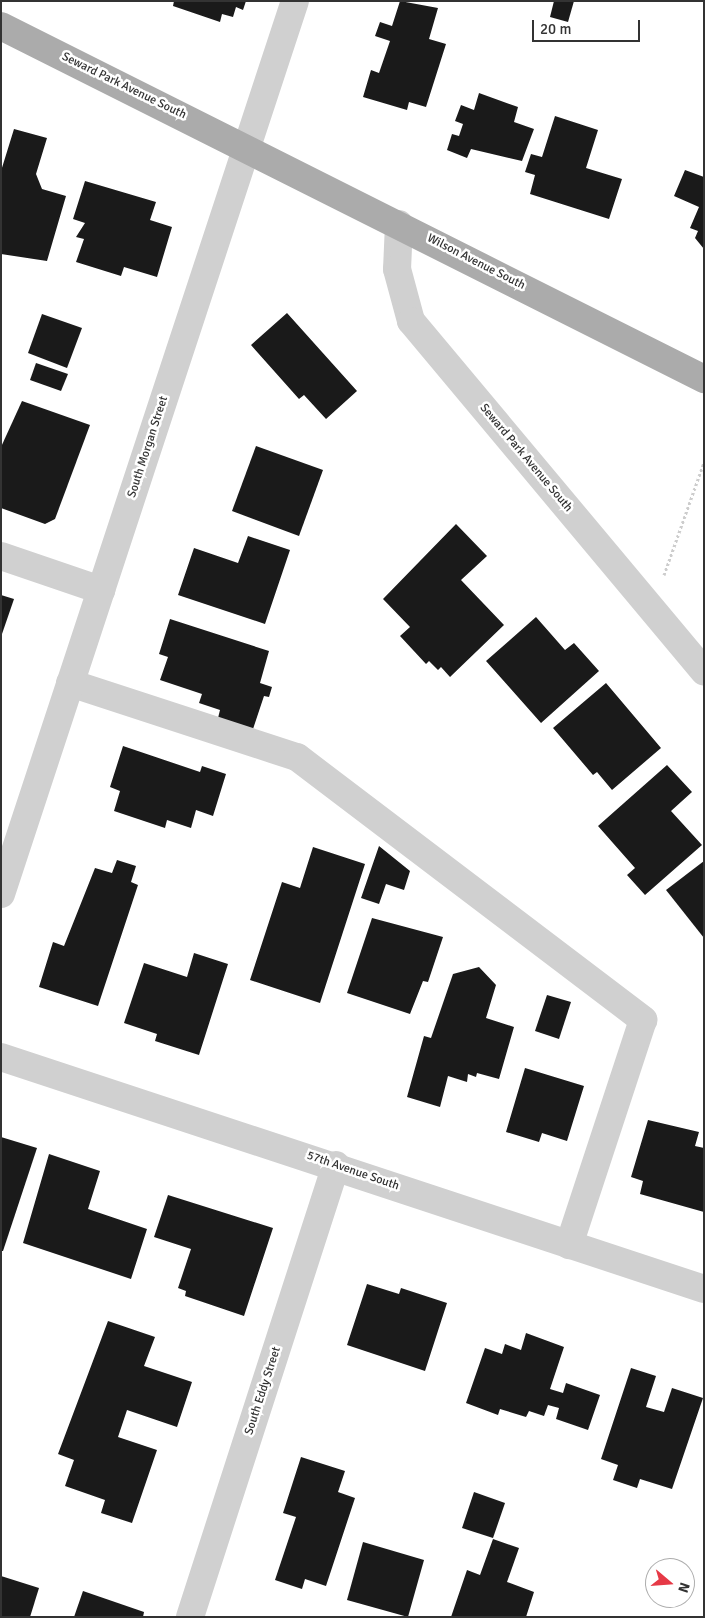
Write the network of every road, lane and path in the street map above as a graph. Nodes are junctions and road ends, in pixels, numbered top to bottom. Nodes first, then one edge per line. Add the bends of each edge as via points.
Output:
1 (294, 1) edge
2 (1, 26) edge
3 (248, 147) junction
4 (400, 224) junction
5 (704, 379) edge
6 (704, 462) edge
7 (1, 556) edge
8 (101, 590) junction
9 (652, 610) junction
10 (704, 672) edge
11 (70, 683) junction
12 (1, 894) edge
13 (1, 1056) edge
14 (336, 1166) junction
15 (569, 1245) junction
16 (704, 1289) edge
17 (190, 1617) edge

1 - 3 street, South Morgan Street
2 - 3 main road, Seward Park Avenue South
3 - 4 main road, Wilson Avenue South
3 - 8 street, South Morgan Street
4 - 5 main road, Wilson Avenue South
4 - 9 street, Seward Park Avenue South via 396,269 411,321
6 - 9 path
7 - 8 street
8 - 11 street, South Morgan Street
9 - 10 street, Seward Park Avenue South
11 - 12 street, South Morgan Street
11 - 15 street via 296,757 643,1020
13 - 14 street, 57th Avenue South
14 - 15 street, 57th Avenue South
14 - 17 street, South Eddy Street
15 - 16 street, 57th Avenue South

